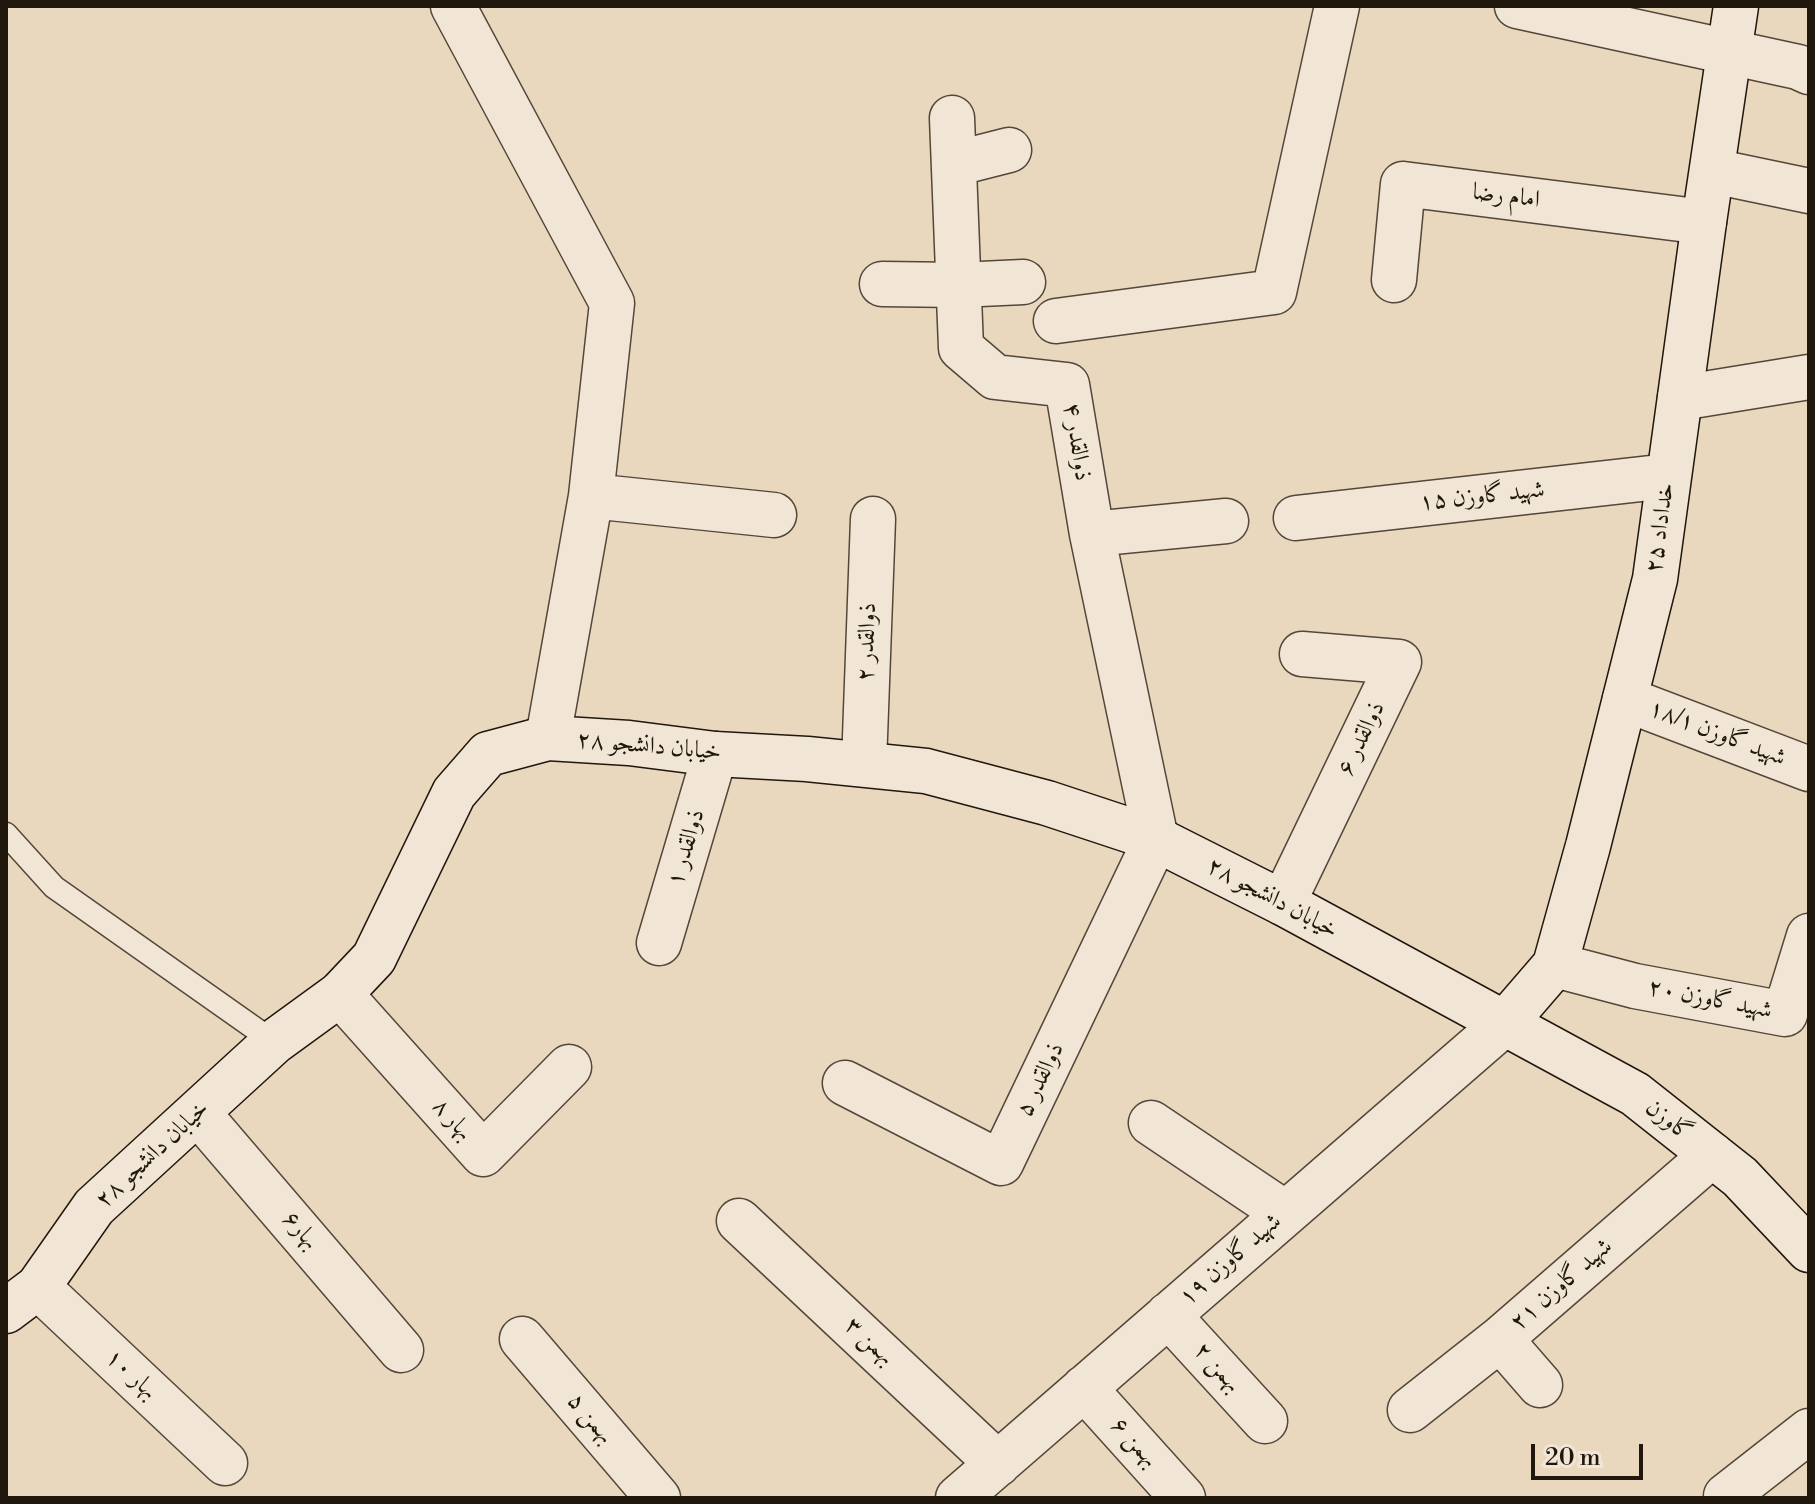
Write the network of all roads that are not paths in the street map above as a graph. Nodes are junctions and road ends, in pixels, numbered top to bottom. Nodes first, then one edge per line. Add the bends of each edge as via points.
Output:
1 (453, 6) edge
2 (1337, 6) edge
3 (1517, 6) edge
4 (1736, 6) edge
5 (1730, 52) junction
6 (1809, 72) edge
7 (952, 118) dead end
8 (1009, 150) dead end
9 (954, 164) junction
10 (1713, 171) junction
11 (1809, 191) edge
12 (1704, 222) junction
13 (1394, 280) dead end
14 (1023, 282) dead end
15 (882, 284) dead end
16 (959, 285) junction
17 (1056, 321) dead end
18 (1809, 377) edge
19 (1680, 398) junction
20 (1668, 476) junction
21 (591, 496) junction
22 (774, 515) dead end
23 (1296, 518) dead end
24 (873, 519) dead end
25 (1226, 521) dead end
26 (1092, 534) junction
27 (1302, 654) dead end
28 (1625, 699) junction
29 (548, 738) junction
30 (715, 754) junction
31 (864, 764) junction
32 (1809, 769) edge
33 (6, 834) edge
34 (1156, 839) junction
35 (1283, 903) junction
36 (1809, 936) edge
37 (659, 943) dead end
38 (1555, 965) junction
39 (340, 994) junction
40 (1505, 1023) junction
41 (274, 1042) junction
42 (569, 1067) dead end
43 (845, 1083) dead end
44 (198, 1113) junction
45 (1151, 1123) dead end
46 (1712, 1155) junction
47 (1285, 1213) junction
48 (739, 1221) dead end
49 (1809, 1250) edge
50 (22, 1299) edge
51 (1168, 1315) junction
52 (522, 1339) dead end
53 (1500, 1339) junction
54 (401, 1350) dead end
55 (1540, 1385) dead end
56 (1084, 1388) junction
57 (1410, 1410) dead end
58 (1265, 1421) dead end
59 (1809, 1431) edge
60 (225, 1463) dead end
61 (998, 1464) junction
62 (658, 1498) edge
63 (958, 1498) edge
64 (1183, 1498) edge
65 (1728, 1498) edge

1 - 21 street via 612,303
2 - 17 street via 1274,292
3 - 5 street
4 - 5 street, خداداد ۲۵
5 - 6 street
5 - 10 street, خداداد ۲۵
7 - 9 street, ذوالقدر ۴
8 - 9 street
9 - 16 street, ذوالقدر ۴
10 - 11 street
10 - 12 street, خداداد ۲۵
12 - 13 street, امام رضا via 1403,184
12 - 19 street, خداداد ۲۵
14 - 16 street
15 - 16 street
16 - 26 street, ذوالقدر ۴ via 961,348 995,377 1067,385
18 - 19 street
19 - 20 street, خداداد ۲۵
20 - 23 street, شهید گاوزن ۱۵
20 - 28 street, خداداد ۲۵ via 1655,579
21 - 22 street
21 - 29 street
24 - 31 street, ذوالقدر ۲
25 - 26 street
26 - 34 street, ذوالقدر ۴
27 - 35 street, ذوالقدر ۶ via 1399,662
28 - 32 street, شهید گاوزن ۱۸/۱
28 - 38 street, خداداد ۲۵
29 - 30 street, خیابان دانشجو ۲۸
29 - 39 street, خیابان دانشجو ۲۸ via 488,754 454,793 374,958
30 - 31 street, خیابان دانشجو ۲۸
30 - 37 street, ذوالقدر ۱
31 - 34 street, خیابان دانشجو ۲۸ via 926,771
33 - 41 lane via 54,887
34 - 35 street, خیابان دانشجو ۲۸
34 - 43 street, ذوالقدر ۵ via 1001,1163
35 - 40 street, خیابان دانشجو ۲۸
36 - 38 street, شهید گاوزن ۲۰ via 1785,1014
38 - 40 street, خداداد ۲۵
39 - 41 street, خیابان دانشجو ۲۸
39 - 42 street, بهار ۸ via 483,1154
40 - 46 street, گاوزن via 1635,1094
40 - 47 street, شهید گاوزن ۱۹
41 - 44 street, خیابان دانشجو ۲۸
44 - 50 street, خیابان دانشجو ۲۸ via 94,1207
44 - 54 street, بهار۶
45 - 47 street
46 - 49 street, گاوزن
46 - 53 street, شهید گاوزن ۲۱
47 - 51 street, شهید گاوزن ۱۹
48 - 61 street, بهمن ۳
50 - 60 street, بهار ۱۰
51 - 56 street, شهید گاوزن ۱۹
51 - 58 street, بهمن ۲
52 - 62 street, بهمن ۵
53 - 55 street
53 - 57 street, شهید گاوزن ۲۱
56 - 61 street, شهید گاوزن ۱۹
56 - 64 street, بهمن ۶
59 - 65 street
61 - 63 street, شهید گاوزن ۱۹

